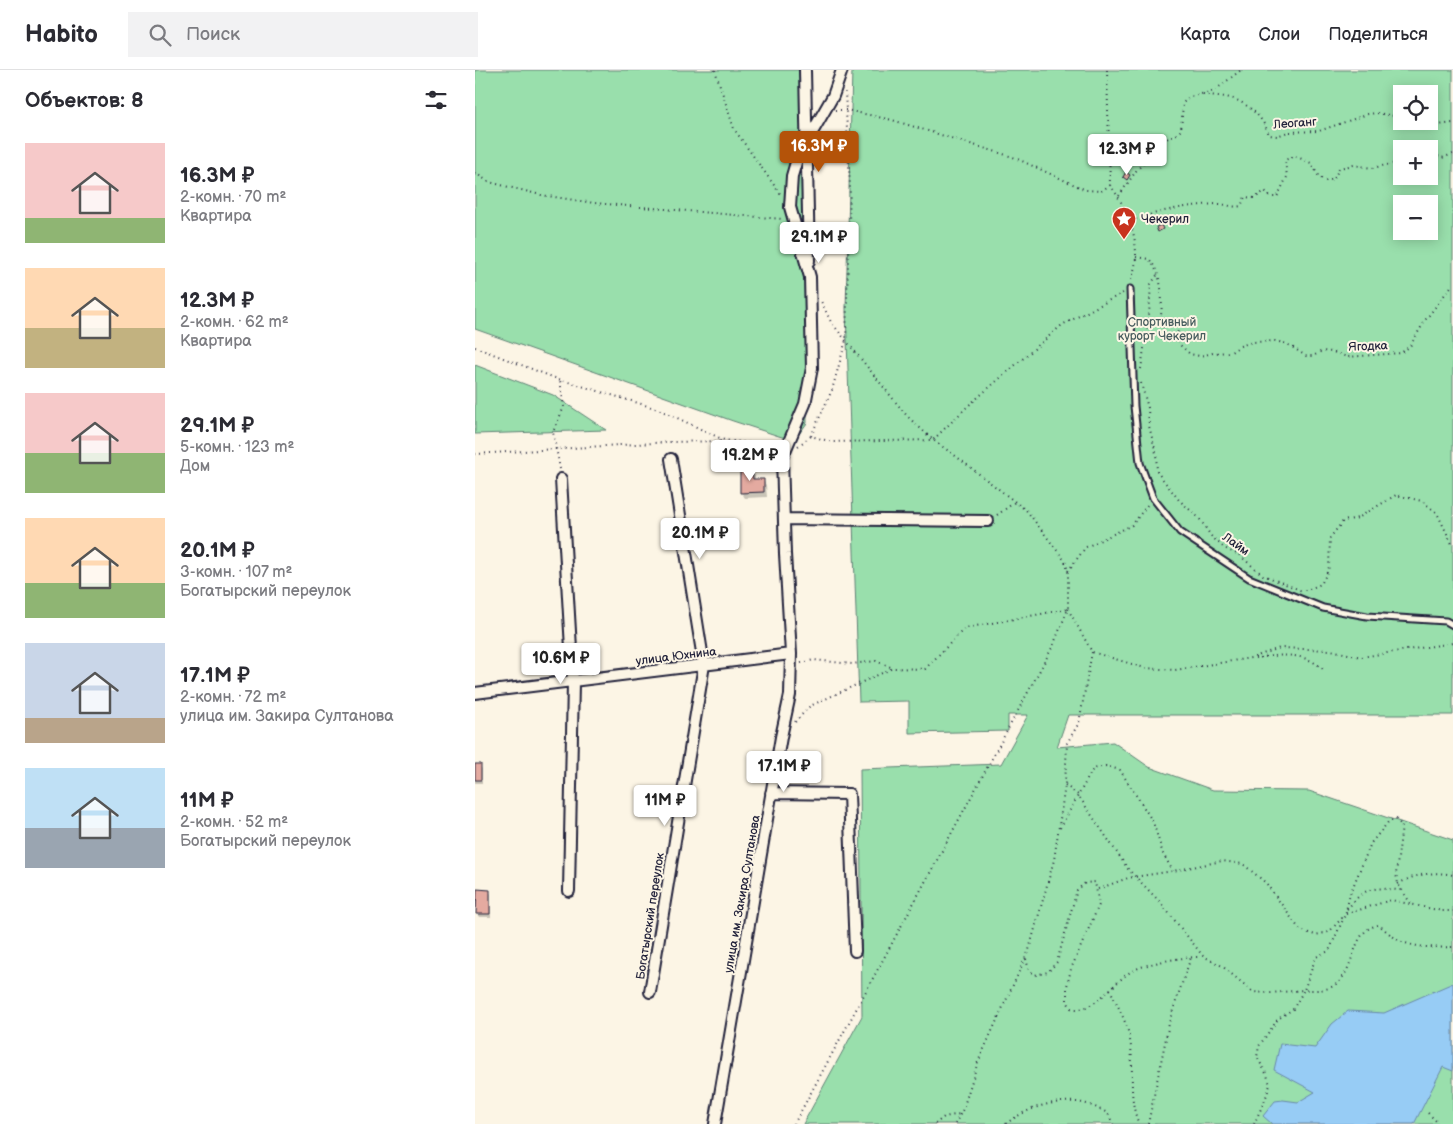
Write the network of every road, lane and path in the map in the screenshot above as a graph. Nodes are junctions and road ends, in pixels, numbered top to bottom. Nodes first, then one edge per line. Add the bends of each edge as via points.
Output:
1 (715, 70) edge
2 (805, 70) edge
3 (841, 70) edge
4 (1107, 70) edge
5 (1241, 70) edge
6 (845, 90) dead end
7 (1203, 94) junction
8 (824, 110) junction
9 (846, 110) junction
10 (1393, 116) edge
11 (1453, 123) edge
12 (1438, 125) edge
13 (806, 143) junction
14 (1453, 154) edge
15 (1438, 156) edge
16 (1393, 164) edge
17 (475, 173) edge
18 (1110, 186) junction
19 (1119, 197) junction
20 (792, 212) junction
21 (1130, 221) junction
22 (1136, 257) junction
23 (1158, 274) junction
24 (809, 277) junction
25 (1453, 284) edge
26 (1131, 289) junction
27 (818, 295) dead end
28 (846, 340) junction
29 (475, 347) edge
30 (1141, 370) dead end
31 (1140, 378) dead end
32 (560, 380) junction
33 (811, 436) junction
34 (725, 440) junction
35 (933, 440) junction
36 (797, 447) dead end
37 (557, 449) junction
38 (475, 454) edge
39 (782, 458) junction
40 (671, 459) dead end
41 (561, 478) joint
42 (1153, 498) junction
43 (1015, 502) junction
44 (784, 519) junction
45 (989, 521) joint
46 (1453, 546) edge
47 (1068, 571) junction
48 (1068, 609) junction
49 (1453, 625) edge
50 (1453, 643) edge
51 (1092, 652) junction
52 (1251, 658) junction
53 (791, 660) junction
54 (703, 665) junction
55 (893, 668) junction
56 (1323, 669) dead end
57 (573, 682) junction
58 (475, 694) edge
59 (793, 725) dead end
60 (1065, 785) junction
61 (771, 793) junction
62 (1078, 794) junction
63 (1058, 830) junction
64 (1173, 871) junction
65 (1453, 875) edge
66 (1136, 877) junction
67 (1398, 884) junction
68 (1097, 889) junction
69 (1402, 890) junction
70 (569, 891) dead end
71 (1411, 904) junction
72 (1347, 909) junction
73 (1453, 911) edge
74 (1345, 915) junction
75 (1453, 947) edge
76 (855, 951) dead end
77 (1203, 956) junction
78 (1191, 957) junction
79 (1026, 959) junction
80 (1110, 989) junction
81 (1304, 990) junction
82 (650, 992) dead end
83 (1428, 1113) dead end
84 (961, 1114) junction
85 (715, 1124) edge
86 (794, 1124) edge
87 (935, 1124) edge
88 (955, 1124) edge
89 (1006, 1124) edge
90 (1113, 1124) edge
91 (1139, 1124) edge
92 (1148, 1124) edge
93 (1254, 1124) edge
94 (1439, 1124) edge

1 - 20 path via 734,129
2 - 13 street
3 - 8 street via 833,96
4 - 18 path
5 - 7 path via 1214,91
6 - 9 path
7 - 10 path, Леоганг via 1233,99 1247,106 1266,124 1269,135 1277,136 1288,132 1319,132 1368,114
7 - 19 path via 1189,97 1183,103 1181,130 1158,147
8 - 9 path
8 - 13 street
9 - 18 path via 892,120 1013,156 1086,190 1101,191
9 - 28 path via 850,186
11 - 12 path
13 - 20 street via 799,152 792,176
13 - 24 street
14 - 15 path
16 - 21 path via 1372,168 1354,165 1339,168 1334,179 1325,181 1311,164 1295,156 1285,160 1287,177 1277,197 1265,192 1255,198 1245,196 1241,206 1234,208 1220,204 1157,212
17 - 20 path via 489,182 541,195 594,203 776,219
18 - 19 path
19 - 21 path
20 - 24 street
21 - 22 path
22 - 23 path via 1149,259
22 - 26 path
23 - 25 path, Ягодка via 1163,301 1160,324 1165,327 1178,320 1181,325 1177,334 1180,345 1190,354 1200,356 1226,353 1251,342 1275,341 1287,344 1306,356 1322,351 1347,357 1401,353 1410,346 1425,319
23 - 30 path via 1151,284
24 - 39 street via 812,368 805,404
26 - 35 path via 1063,326 969,405
26 - 42 lane via 1134,406 1140,463
27 - 28 path via 831,322
28 - 33 path via 832,390
28 - 35 path via 907,416
29 - 32 path
31 - 46 path, Лайм via 1159,475 1214,539 1263,574 1300,590 1321,584 1329,567 1331,538 1343,521 1358,518 1396,495 1422,501 1437,513
32 - 34 path via 658,410
32 - 37 path via 564,406 553,432
33 - 35 path via 832,442
33 - 36 path
34 - 37 path
34 - 39 path via 768,445
35 - 43 path
37 - 38 path
37 - 41 path
39 - 44 street, улица им. Закира Султанова
40 - 54 street, Богатырский переулок
41 - 57 street
42 - 47 path via 1133,526 1086,547
42 - 49 lane via 1180,532 1249,578 1323,608 1367,616 1446,621
43 - 45 path
43 - 47 path via 1027,511 1065,560
44 - 45 street
44 - 53 street, улица им. Закира Султанова
47 - 48 path
48 - 51 path
48 - 55 path via 965,628 925,669
48 - 86 path via 1053,646
50 - 52 path via 1361,657 1331,650 1280,648
51 - 52 path via 1160,670
51 - 60 path via 1079,723 1067,743
52 - 56 path via 1286,654 1303,656
53 - 54 street, улица Юхнина
53 - 55 path via 853,664 876,661
53 - 61 street, улица им. Закира Султанова via 789,695
54 - 57 street, улица Юхнина
54 - 82 street, Богатырский переулок
55 - 59 path via 810,706
57 - 58 street, улица Юхнина
57 - 70 street
60 - 62 path
60 - 63 path
61 - 76 street via 849,794
61 - 85 street, улица им. Закира Султанова
62 - 63 path
62 - 64 path via 1093,769 1106,766 1120,770 1153,822 1163,854
62 - 66 path
63 - 79 path via 1054,860
64 - 66 path
64 - 74 path via 1222,861 1243,864 1266,883 1300,930 1315,935 1329,932
65 - 67 path via 1427,874
66 - 68 path
66 - 77 path
67 - 69 path
67 - 72 path via 1396,874 1402,826 1397,819 1389,821 1371,843
68 - 79 path via 1095,882 1085,883 1077,890 1057,962 1048,972 1035,975 1029,970
68 - 80 path via 1099,905 1071,969 1067,1002 1078,1010
69 - 71 path
69 - 72 path via 1371,889
71 - 73 path
71 - 74 path via 1391,900
72 - 74 path
74 - 81 path via 1329,951 1316,957
75 - 81 path via 1411,944 1379,925 1370,927 1362,934 1345,974 1335,985 1322,990
77 - 78 path
77 - 81 path via 1222,966 1253,992
78 - 80 path via 1133,971
78 - 92 path via 1170,1019
79 - 84 path via 978,1062
80 - 91 path via 1130,1039 1132,1104
81 - 93 path via 1293,1009 1278,1018 1259,1046 1257,1057 1270,1085
83 - 94 path
84 - 87 path via 944,1117
84 - 88 path
89 - 90 path via 1015,1117 1065,1100 1091,1104 1108,1114

